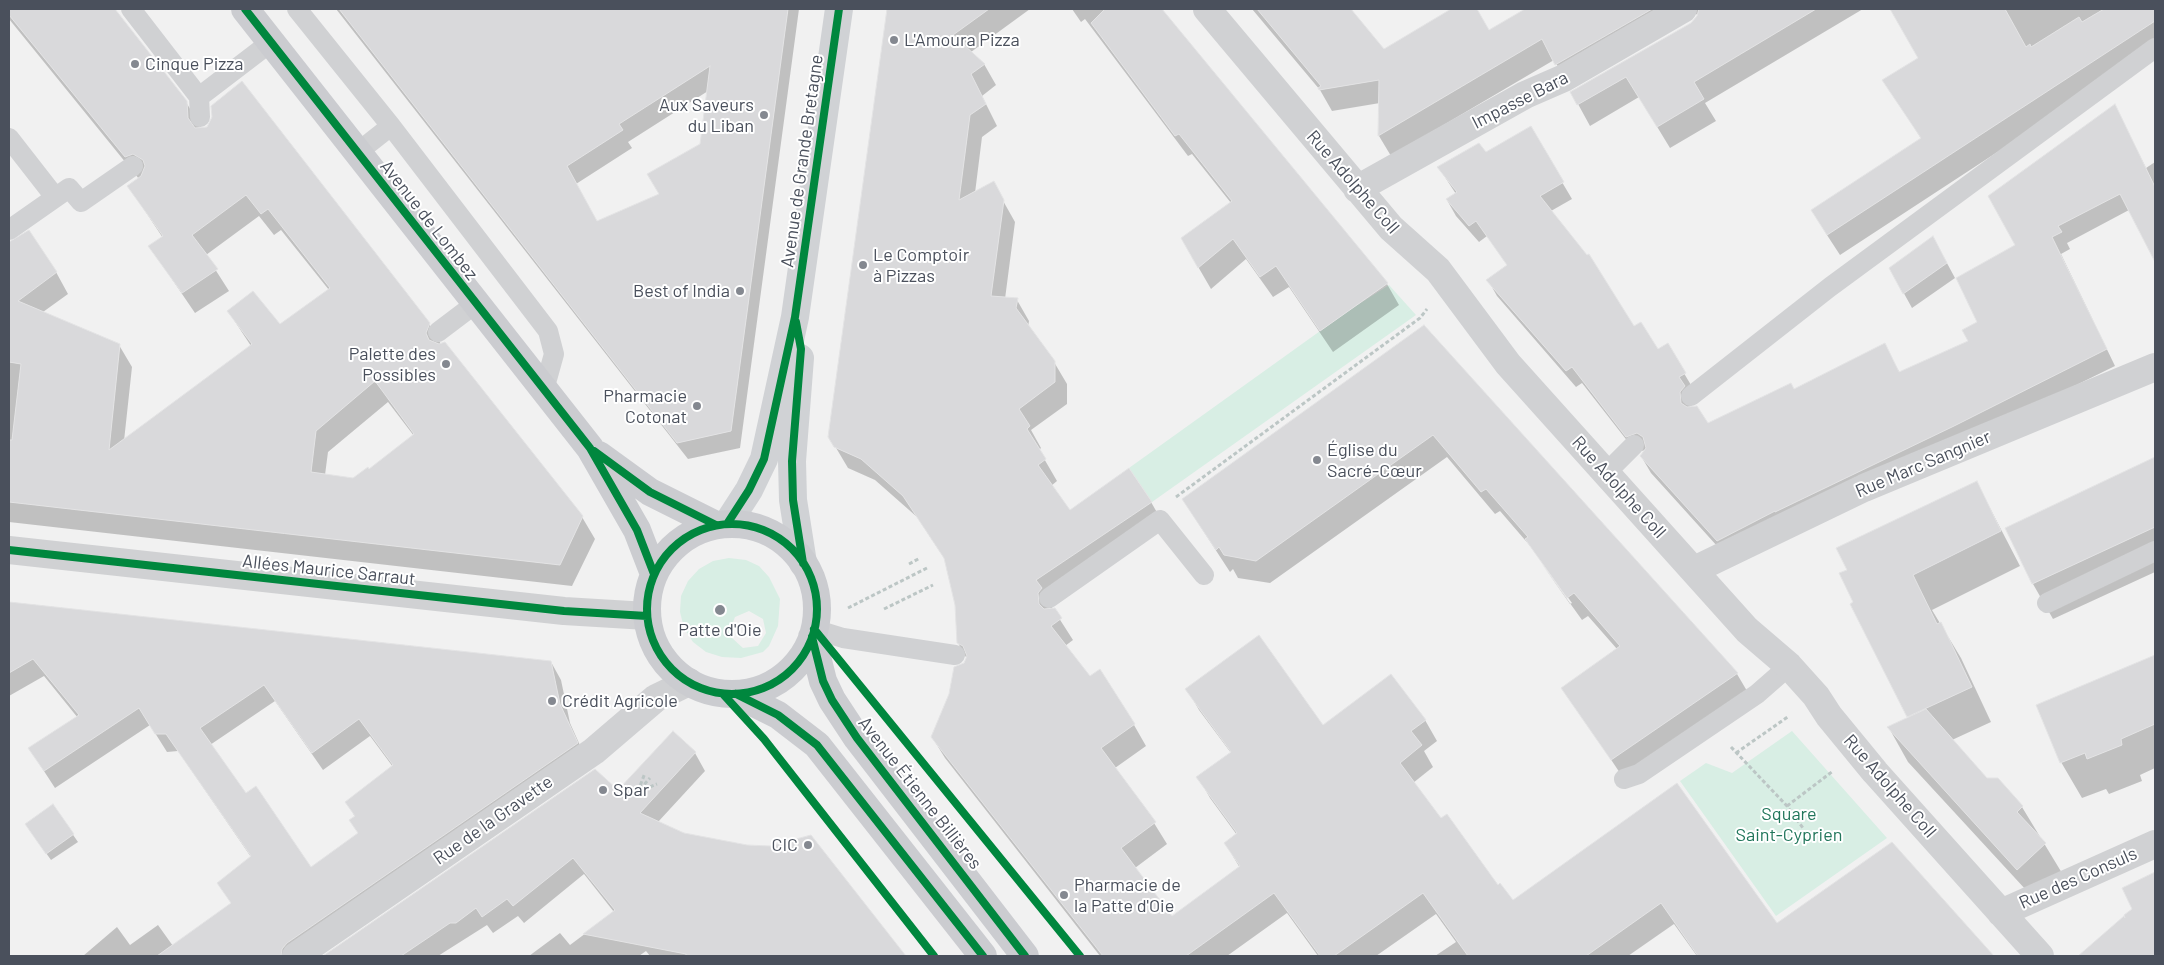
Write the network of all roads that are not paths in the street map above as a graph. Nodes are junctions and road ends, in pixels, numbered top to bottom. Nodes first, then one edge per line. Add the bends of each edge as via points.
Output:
1 (131, 9) edge
2 (245, 9) edge
3 (296, 9) edge
4 (838, 9) edge
5 (1207, 9) edge
6 (1683, 9) edge
7 (271, 42) junction
8 (2155, 48) edge
9 (199, 97) junction
10 (200, 117) dead end
11 (391, 126) junction
12 (9, 138) edge
13 (358, 152) junction
14 (133, 166) dead end
15 (1357, 188) junction
16 (55, 197) junction
17 (9, 230) edge
18 (475, 304) junction
19 (795, 317) junction
20 (438, 332) dead end
21 (2155, 367) edge
22 (544, 390) junction
23 (1691, 396) dead end
24 (1634, 445) dead end
25 (590, 448) junction
26 (1606, 473) junction
27 (722, 525) junction
28 (9, 550) edge
29 (2155, 551) edge
30 (804, 563) junction
31 (1694, 570) junction
32 (654, 574) junction
33 (1204, 575) dead end
34 (1049, 598) dead end
35 (2047, 603) dead end
36 (647, 616) junction
37 (813, 633) junction
38 (955, 655) dead end
39 (1789, 666) junction
40 (689, 682) junction
41 (736, 694) junction
42 (1624, 778) dead end
43 (2155, 844) edge
44 (2001, 913) junction
45 (296, 956) edge
46 (983, 956) edge
47 (1026, 956) edge
48 (2040, 956) edge

1 - 9 lane
2 - 7 main road, Avenue de Lombez
3 - 11 lane
4 - 19 main road, Avenue de Grande Bretagne
5 - 15 street, Rue Adolphe Coll
6 - 15 street, Impasse Bara via 1564,78 1526,95
7 - 9 lane
7 - 13 main road, Avenue de Lombez
8 - 23 lane via 1830,287
9 - 10 lane
11 - 13 lane
11 - 22 lane via 548,331 554,354
12 - 16 lane
13 - 18 main road, Avenue de Lombez
14 - 16 lane via 81,202 69,188
15 - 26 street, Rue Adolphe Coll via 1391,228 1438,270 1508,364
16 - 17 lane
18 - 20 lane
18 - 22 main road, Avenue de Lombez
19 - 27 main road, Avenue de Grande Bretagne via 764,458 749,490
19 - 30 main road, Avenue de Grande Bretagne via 801,349 792,461 793,500
21 - 31 street, Rue Marc Sangnier via 1864,488
22 - 25 main road, Avenue de Lombez
24 - 26 lane
25 - 27 main road, Avenue de Lombez via 650,492
25 - 32 main road, Avenue de Lombez via 637,530
26 - 31 street, Rue Adolphe Coll
27 - 30 main road via 750,526 771,533
27 - 32 main road via 696,532 679,542
28 - 36 street, Allées Maurice Sarraut via 564,612
29 - 35 lane
30 - 37 main road via 816,598
31 - 39 street, Rue Adolphe Coll via 1747,630
32 - 36 main road
33 - 34 lane via 1160,520
36 - 40 main road via 653,642 668,665
37 - 38 lane
37 - 41 main road via 802,659 785,676 764,688
37 - 47 main road, Avenue Étienne Billières via 823,681 856,738
39 - 42 lane via 1757,694 1647,768
39 - 44 street, Rue Adolphe Coll via 1875,772
40 - 41 main road via 705,690
40 - 45 street, Rue de la Gravette via 656,698 594,751
41 - 46 main road via 778,715 817,745
43 - 44 street, Rue des Consuls
44 - 48 street, Rue Adolphe Coll

